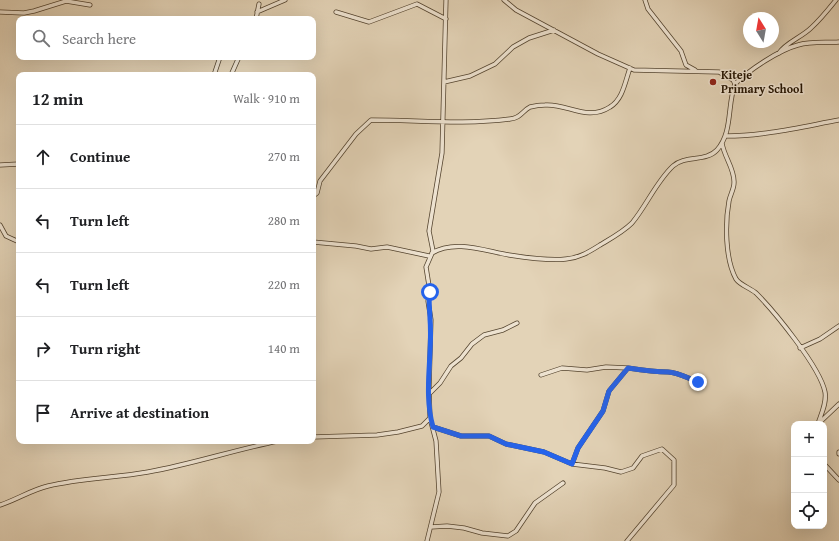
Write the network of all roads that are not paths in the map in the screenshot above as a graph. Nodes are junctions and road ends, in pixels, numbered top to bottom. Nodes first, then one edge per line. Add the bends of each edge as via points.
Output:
1 (285, 0) edge
2 (446, 0) edge
3 (504, 0) edge
4 (645, 0) edge
5 (836, 0) edge
6 (260, 4) dead end
7 (90, 5) dead end
8 (0, 12) edge
9 (257, 12) junction
10 (336, 12) dead end
11 (256, 16) edge
12 (446, 19) junction
13 (554, 30) junction
14 (839, 42) edge
15 (778, 54) junction
16 (219, 60) edge
17 (238, 60) edge
18 (630, 68) junction
19 (696, 70) junction
20 (215, 72) edge
21 (232, 72) edge
22 (444, 82) junction
23 (734, 84) junction
24 (839, 120) edge
25 (443, 122) junction
26 (726, 136) junction
27 (722, 143) junction
28 (16, 164) edge
29 (0, 165) edge
30 (316, 194) edge
31 (0, 225) edge
32 (16, 241) edge
33 (316, 242) edge
34 (431, 255) junction
35 (517, 323) dead end
36 (839, 326) edge
37 (800, 348) junction
38 (628, 368) junction
39 (541, 375) dead end
40 (698, 382) dead end
41 (429, 394) junction
42 (839, 404) edge
43 (430, 418) junction
44 (819, 421) edge
45 (821, 421) edge
46 (433, 427) junction
47 (316, 437) edge
48 (263, 444) edge
49 (572, 464) junction
50 (827, 467) edge
51 (839, 480) edge
52 (564, 483) dead end
53 (0, 505) edge
54 (431, 527) junction
55 (427, 541) edge
56 (626, 541) edge

1 - 9 street
2 - 12 street
3 - 13 street via 516,10
4 - 19 street via 648,9 681,51 686,65
5 - 15 street via 811,29 782,47
6 - 9 street
7 - 8 street via 66,1 34,12
9 - 11 street
10 - 12 street via 369,22 417,4
12 - 22 street
13 - 18 street
13 - 22 street via 529,38 513,47 495,64 470,76
14 - 15 street via 803,44
15 - 23 street
16 - 20 street
17 - 21 street
18 - 19 street via 642,71
18 - 25 street via 618,101 602,111 588,113 546,105 530,107 522,116 511,119 466,123
19 - 23 street via 719,72 733,80
22 - 25 street
23 - 26 street
24 - 26 street via 748,136
25 - 30 street via 370,120 320,181
25 - 34 street via 442,153 429,231
26 - 27 street
27 - 34 street via 712,154 684,160 673,166 632,222 612,238 578,257 541,259 466,247 443,248
27 - 37 street via 723,151 731,164 734,183 729,201 728,257 737,280 755,292
28 - 29 street
31 - 32 street via 6,236
33 - 34 street via 371,249 387,247
34 - 41 street via 426,267 431,320
35 - 41 street via 484,336 472,344
36 - 37 street
37 - 44 street via 820,377 825,393 825,404
38 - 39 street via 562,368
38 - 40 street via 669,372
38 - 49 street via 609,391 603,411 578,448
41 - 43 street
42 - 45 street
43 - 46 street
43 - 47 street via 422,426 398,432
46 - 49 street via 461,436 489,436 506,444 544,452
46 - 54 street via 439,492
48 - 53 street via 147,472 47,486
49 - 56 street via 622,472 633,468 642,456 662,449 674,460 674,485
50 - 51 street
52 - 54 street via 535,503 516,531 508,536 482,534 458,528
54 - 55 street

